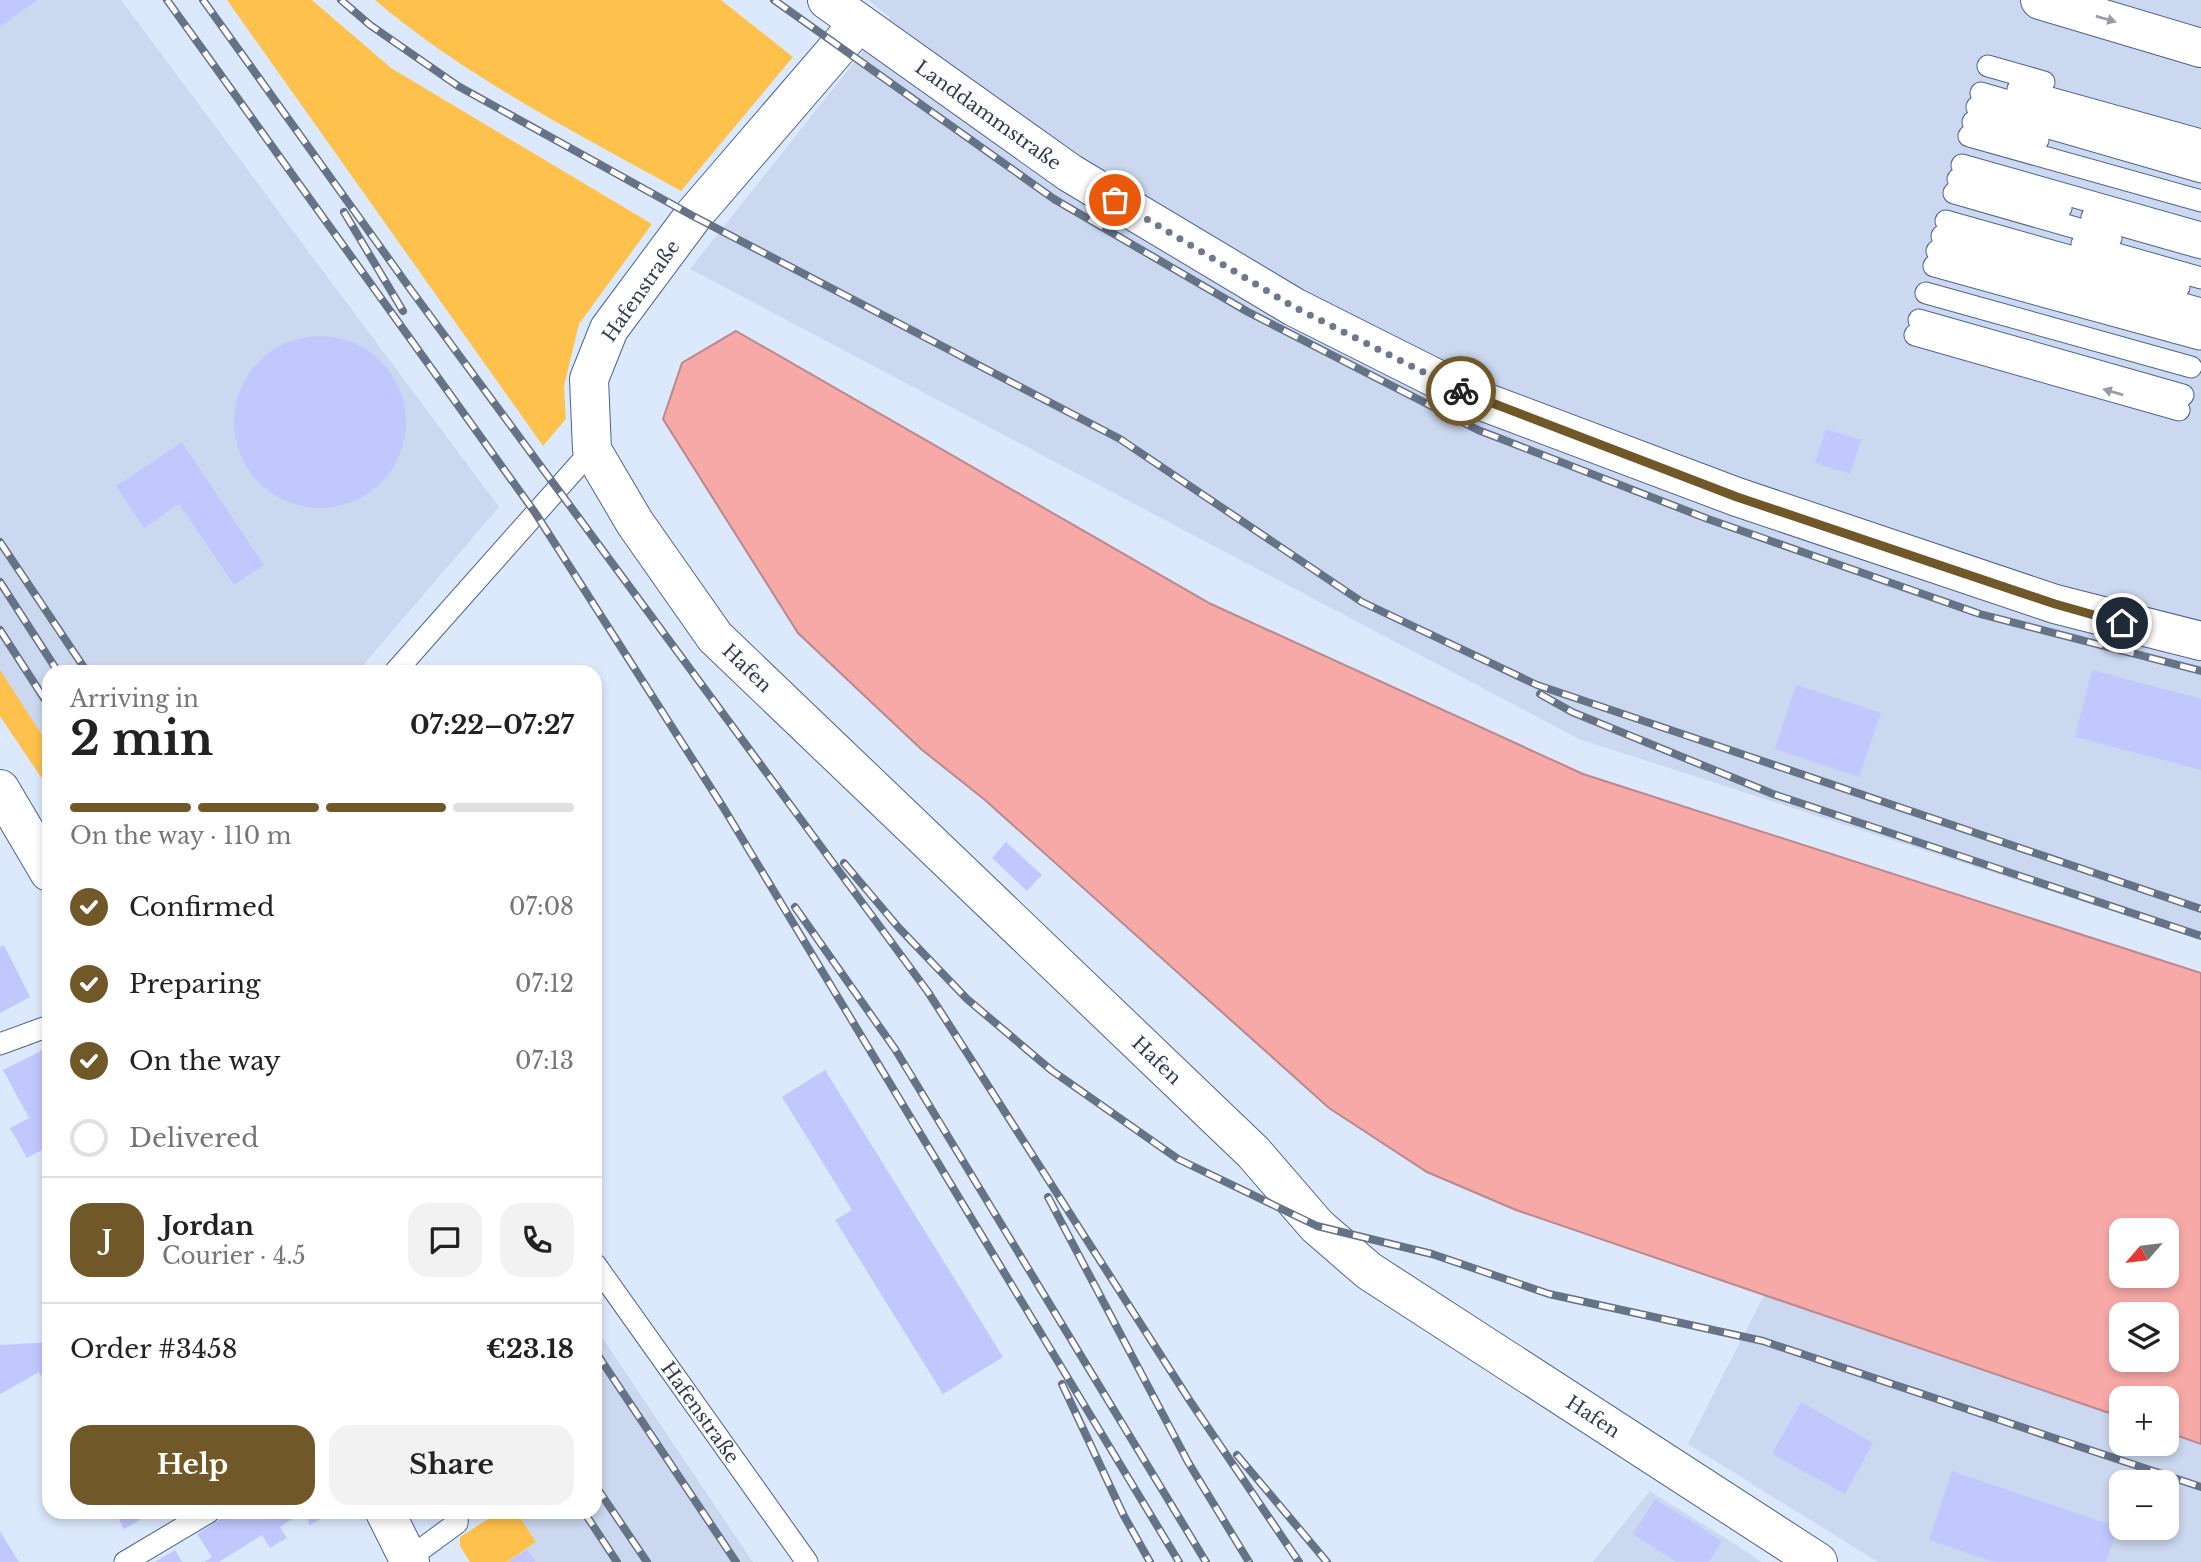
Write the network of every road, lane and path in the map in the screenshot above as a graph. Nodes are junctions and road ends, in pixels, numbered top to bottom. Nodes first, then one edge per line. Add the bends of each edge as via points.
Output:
1 (827, 0) edge
2 (2040, 0) edge
3 (859, 23) junction
4 (2201, 48) edge
5 (2201, 126) edge
6 (2201, 140) edge
7 (2201, 156) edge
8 (2201, 172) edge
9 (2201, 187) edge
10 (1952, 200) junction
11 (2201, 201) edge
12 (2201, 218) edge
13 (2201, 233) edge
14 (2201, 248) edge
15 (2201, 263) edge
16 (2201, 278) edge
17 (2201, 294) edge
18 (2201, 309) edge
19 (2191, 367) edge
20 (592, 450) junction
21 (2201, 642) edge
22 (401, 665) edge
23 (0, 789) edge
24 (42, 860) edge
25 (42, 1029) edge
26 (0, 1044) edge
27 (602, 1274) edge
28 (197, 1519) edge
29 (388, 1519) edge
30 (457, 1519) edge
31 (409, 1560) edge
32 (125, 1562) edge
33 (807, 1562) edge
34 (1818, 1562) edge

1 - 3 street, Landdammstraße
2 -> 4 street
3 - 20 street, Hafenstraße via 693,216 609,329 589,379
3 - 21 street, Landdammstraße via 1070,173 1294,307 1479,400 1737,497 2055,604
5 - 10 lane
6 - 10 lane
7 - 10 lane
8 - 10 lane
9 - 10 lane
10 - 11 lane
10 - 12 lane
10 - 13 lane
10 - 14 lane
10 - 15 lane
10 - 16 lane
10 - 17 lane
10 - 18 lane
19 -> 10 lane
10 - 19 lane
10 - 19 lane
10 - 19 lane
20 - 22 lane
20 - 34 street, Hafen via 635,523 715,637 1253,1152 1318,1226 1369,1271
23 - 24 street
25 - 26 lane
27 - 33 lane, Hafenstraße
28 - 32 lane
29 - 31 street
30 - 31 lane

